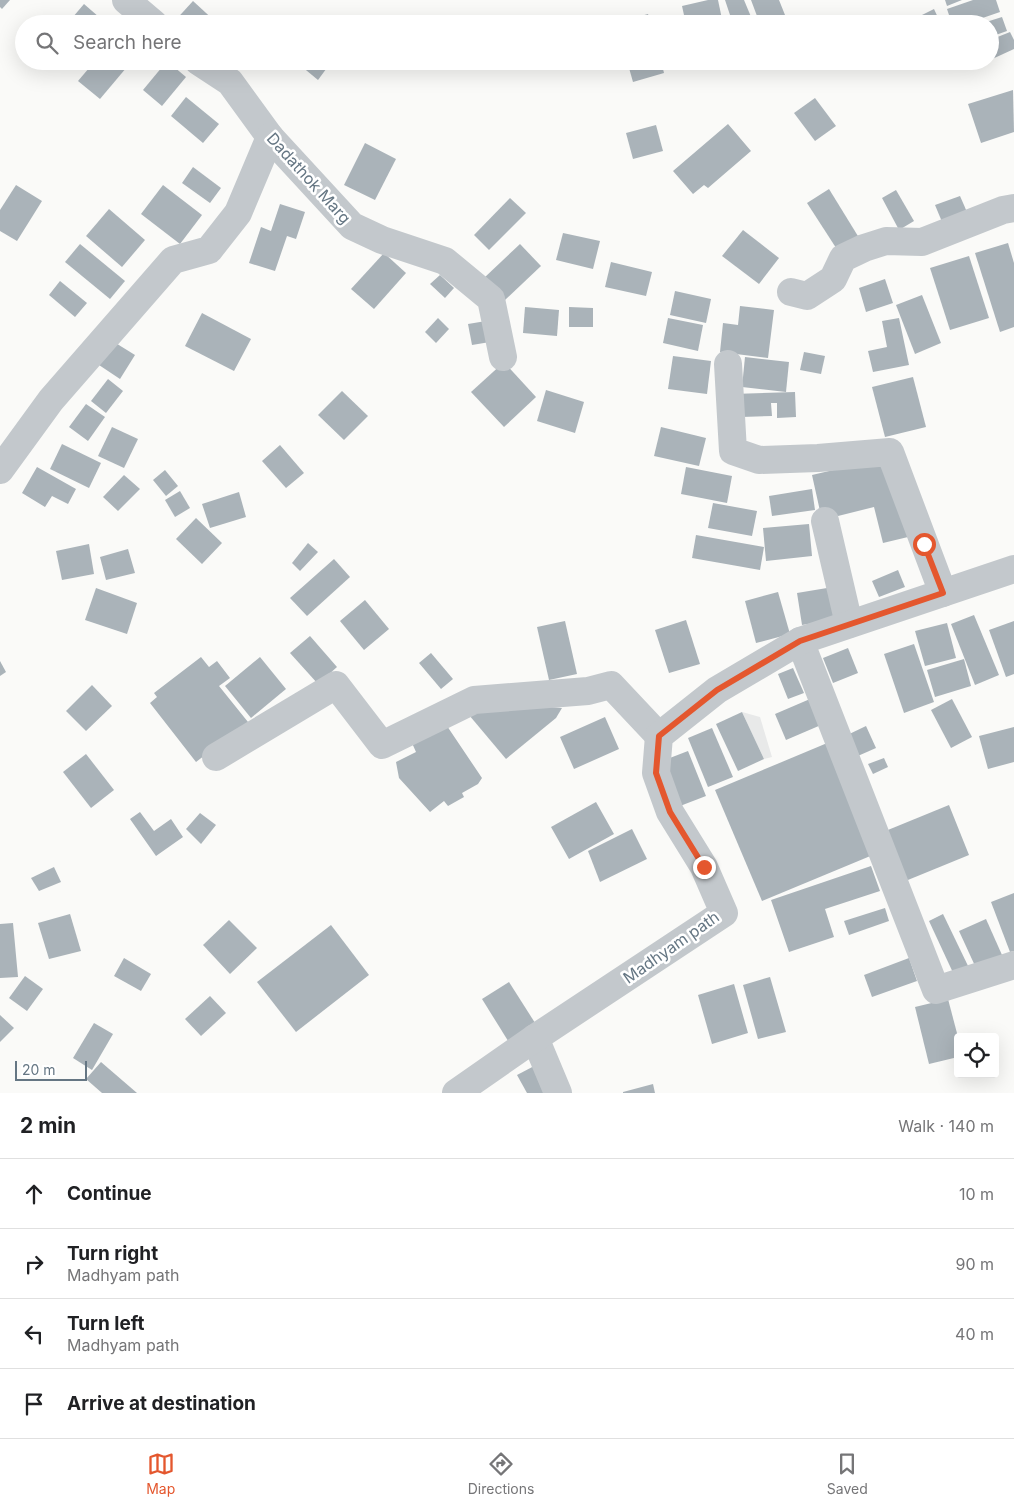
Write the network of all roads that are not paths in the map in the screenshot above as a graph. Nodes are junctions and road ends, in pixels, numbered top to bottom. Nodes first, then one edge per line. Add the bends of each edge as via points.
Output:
1 (126, 0) edge
2 (144, 15) edge
3 (212, 70) edge
4 (270, 137) junction
5 (1014, 208) edge
6 (791, 292) dead end
7 (503, 357) dead end
8 (728, 364) dead end
9 (0, 470) edge
10 (825, 521) dead end
11 (1014, 569) edge
12 (943, 593) junction
13 (849, 624) junction
14 (800, 641) junction
15 (659, 736) junction
16 (216, 757) dead end
17 (1014, 965) edge
18 (535, 1038) junction
19 (456, 1093) edge
20 (558, 1093) edge

1 - 2 street
3 - 4 street, Dadathok Marg via 230,82
4 - 7 street, Dadathok Marg via 352,226 382,240 445,261 491,299
4 - 9 street via 238,213 209,250 173,260 51,400
5 - 6 street via 922,242 886,241 864,248 843,258 833,280 807,296
8 - 12 street via 734,452 759,460 890,452
10 - 13 street
11 - 12 street
12 - 13 street
13 - 14 street
14 - 15 street via 717,690
14 - 17 street via 936,990
15 - 16 street via 611,686 474,700 382,745 336,685
15 - 18 street, Madhyam path via 656,773 670,812 704,867 724,913
18 - 19 street, Madhyam path
18 - 20 street

